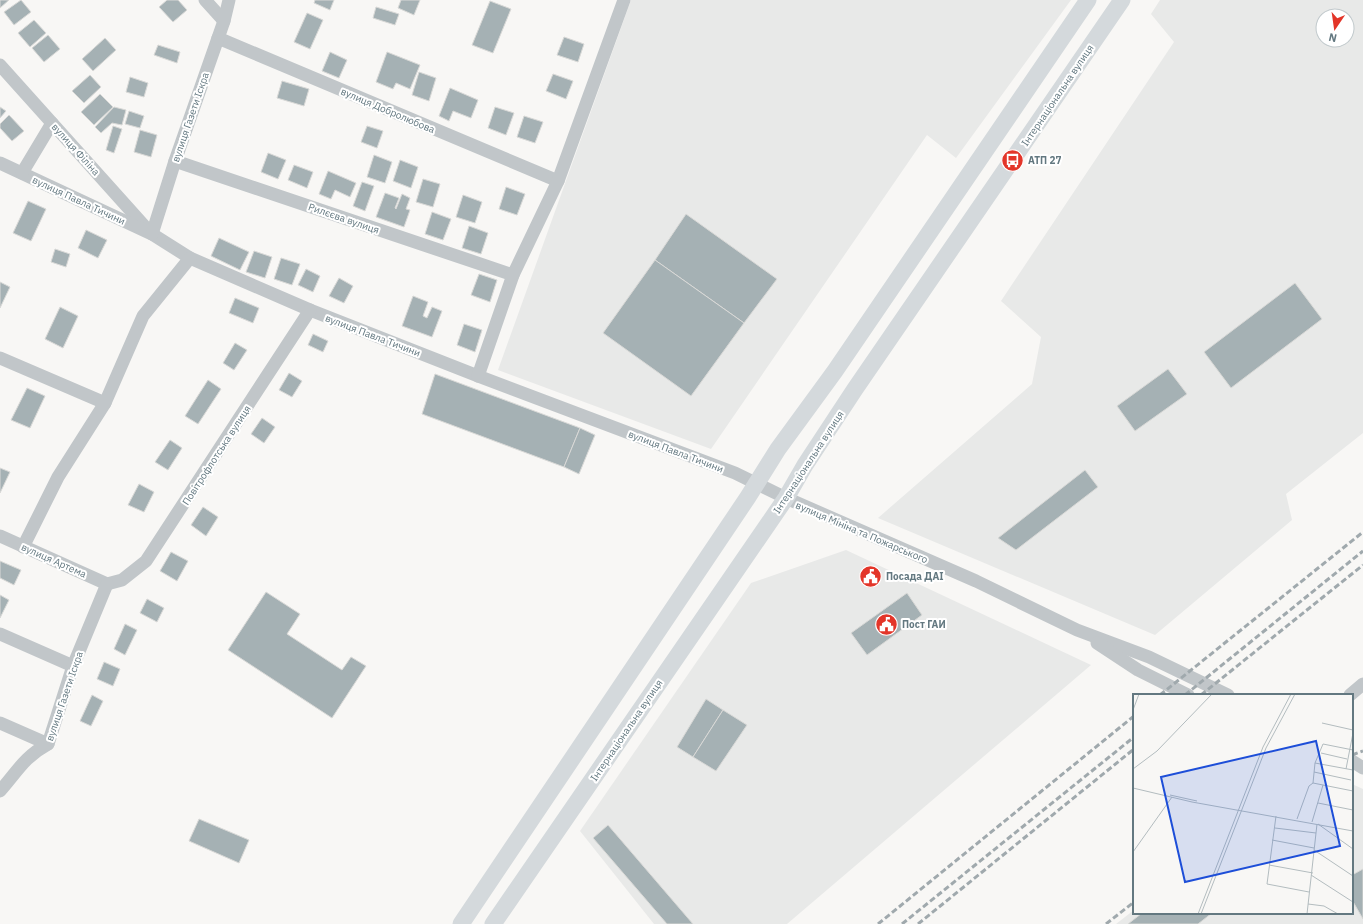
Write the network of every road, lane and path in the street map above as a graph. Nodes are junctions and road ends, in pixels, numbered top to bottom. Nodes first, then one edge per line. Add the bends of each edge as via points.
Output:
1 (205, 0) edge
2 (229, 0) edge
3 (624, 0) edge
4 (1088, 0) edge
5 (1122, 0) edge
6 (224, 21) junction
7 (218, 38) junction
8 (0, 65) edge
9 (52, 123) junction
10 (175, 160) junction
11 (0, 163) edge
12 (22, 173) junction
13 (558, 181) junction
14 (152, 234) junction
15 (190, 258) junction
16 (513, 275) junction
17 (310, 310) junction
18 (0, 358) edge
19 (478, 376) junction
20 (105, 403) junction
21 (757, 484) junction
22 (786, 498) junction
23 (0, 536) edge
24 (23, 547) junction
25 (107, 584) junction
26 (1077, 630) junction
27 (0, 634) edge
28 (73, 666) junction
29 (1363, 684) edge
30 (1186, 694) edge
31 (1226, 694) edge
32 (1351, 694) edge
33 (0, 723) edge
34 (48, 744) junction
35 (1353, 762) edge
36 (1353, 766) edge
37 (1363, 768) edge
38 (0, 791) edge
39 (461, 924) edge
40 (493, 924) edge

1 - 6 street
2 - 6 street, вулиця Газети Іскра
3 - 13 street
4 - 21 main road
5 - 22 main road, Інтернаціональна вулиця via 805,464
6 - 7 street, вулиця Газети Іскра
7 - 10 street, вулиця Газети Іскра
7 - 13 street, вулиця Добролюбова
8 - 9 street, вулиця Філіна
9 - 12 street
9 - 14 street, вулиця Філіна
10 - 14 street, вулиця Газети Іскра
10 - 16 street, Рилєєва вулиця
11 - 12 street, вулиця Павла Тичини
12 - 14 street, вулиця Павла Тичини
13 - 16 street
14 - 15 street, вулиця Павла Тичини
15 - 17 street, вулиця Павла Тичини
15 - 20 street via 144,316
16 - 19 street
17 - 19 street, вулиця Павла Тичини
17 - 25 street, Повітрофлотська вулиця via 146,562 122,580
18 - 20 street
19 - 21 street, вулиця Павла Тичини via 735,473
20 - 24 street via 58,477
21 - 22 street, вулиця Мініна та Пожарського
21 - 39 main road
22 - 26 street, вулиця Мініна та Пожарського
22 - 40 main road, Інтернаціональна вулиця
23 - 24 street, вулиця Артема
24 - 25 street, вулиця Артема
25 - 28 street, вулиця Газети Іскра
26 - 30 street, вулиця Мініна та Пожарського via 1138,670
26 - 31 street, вулиця Мініна та Пожарського via 1150,657
27 - 28 street
28 - 34 street, вулиця Газети Іскра
29 - 32 street
33 - 34 street
34 - 38 street, вулиця Газети Іскра via 24,761
35 - 37 street
36 - 37 street

